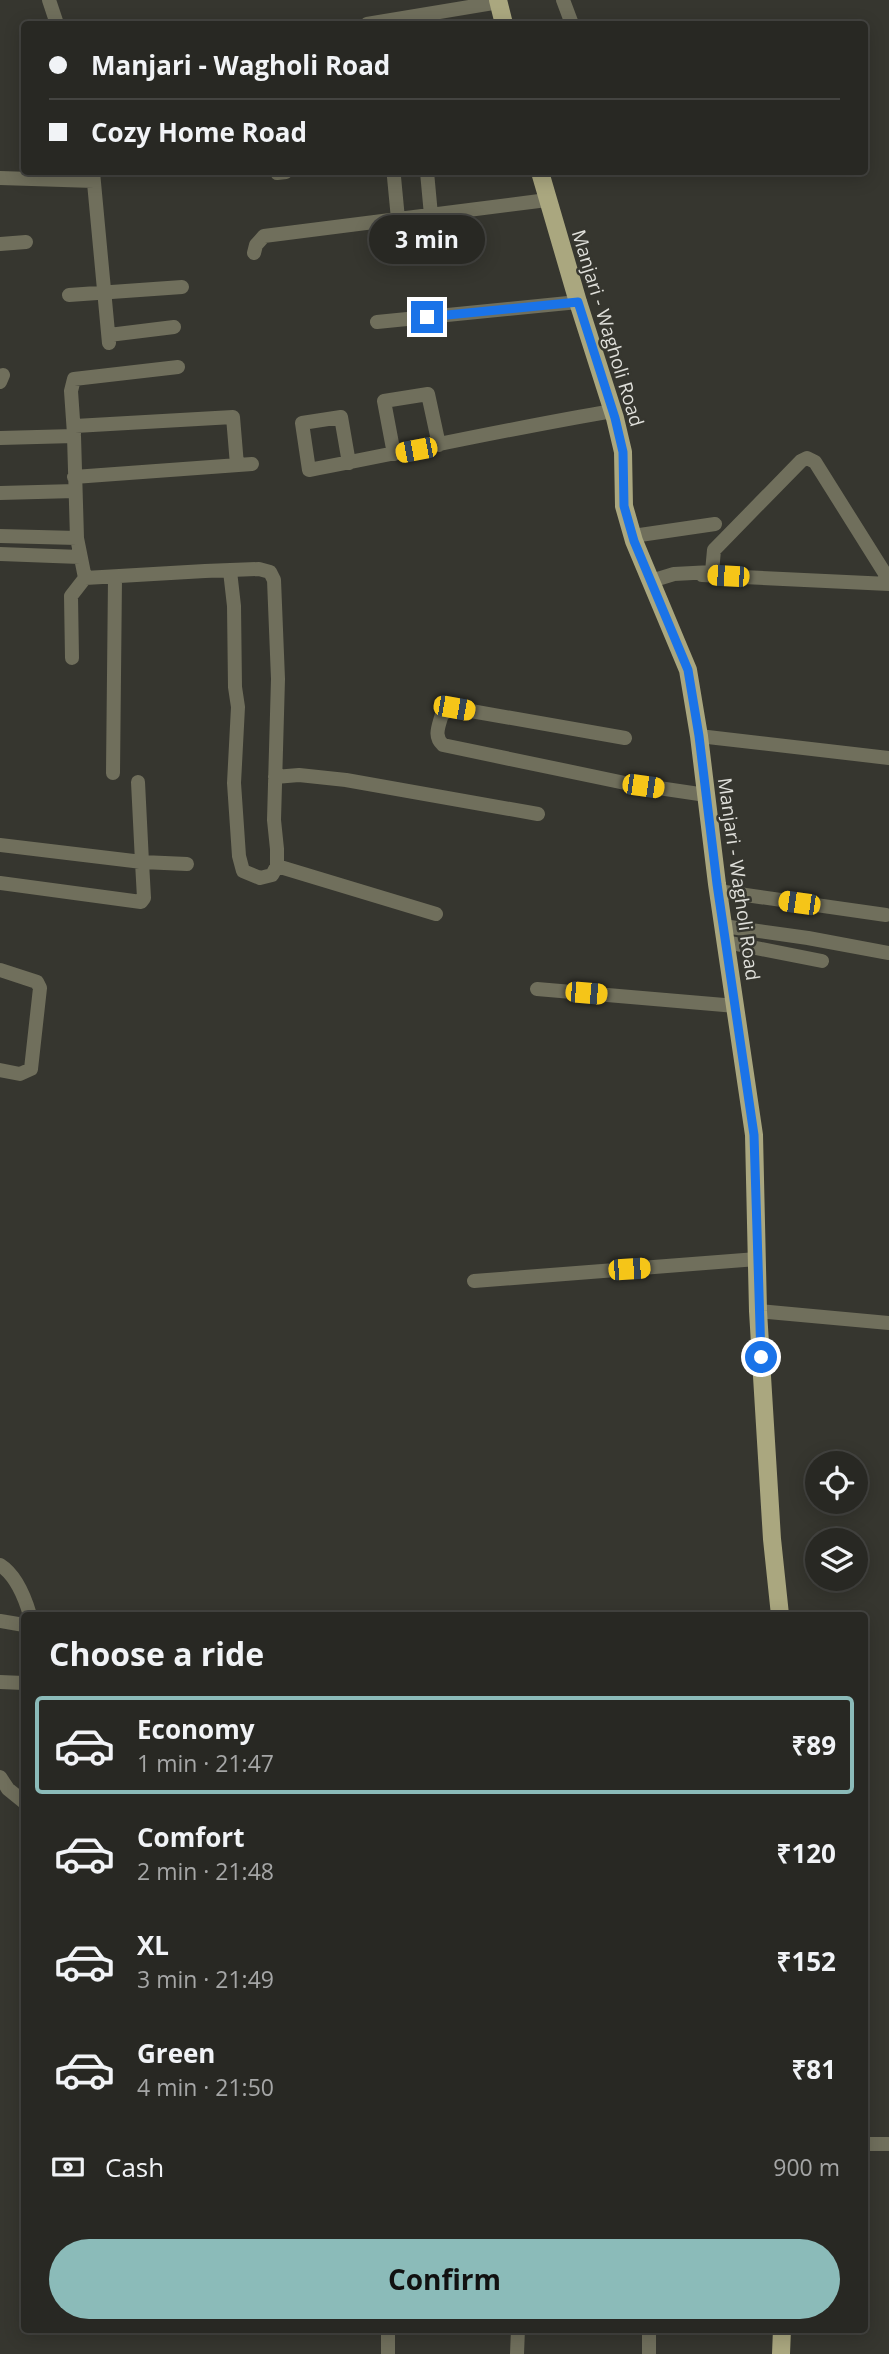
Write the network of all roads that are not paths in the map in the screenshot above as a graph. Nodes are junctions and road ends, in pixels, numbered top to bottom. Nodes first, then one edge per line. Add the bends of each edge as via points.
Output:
1 (50, 0) edge
2 (563, 0) edge
3 (499, 1) edge
4 (56, 21) edge
5 (384, 21) edge
6 (503, 21) edge
7 (571, 21) edge
8 (427, 175) edge
9 (541, 175) edge
10 (93, 176) edge
11 (394, 177) dead end
12 (0, 178) edge
13 (547, 200) junction
14 (431, 215) junction
15 (398, 219) junction
16 (26, 242) dead end
17 (0, 244) edge
18 (254, 254) dead end
19 (181, 287) dead end
20 (104, 293) junction
21 (69, 295) dead end
22 (578, 302) junction
23 (377, 321) dead end
24 (174, 327) dead end
25 (178, 367) dead end
26 (612, 411) junction
27 (75, 431) junction
28 (0, 438) edge
29 (439, 445) junction
30 (394, 454) junction
31 (349, 463) dead end
32 (75, 484) junction
33 (0, 492) edge
34 (715, 524) dead end
35 (0, 536) edge
36 (633, 536) junction
37 (77, 538) junction
38 (889, 547) edge
39 (872, 551) junction
40 (0, 554) edge
41 (80, 557) junction
42 (230, 571) junction
43 (674, 573) junction
44 (85, 578) junction
45 (115, 578) junction
46 (651, 581) junction
47 (889, 582) edge
48 (72, 658) dead end
49 (699, 736) junction
50 (625, 738) dead end
51 (889, 758) edge
52 (113, 773) dead end
53 (275, 777) junction
54 (138, 782) dead end
55 (706, 795) junction
56 (538, 814) dead end
57 (0, 845) edge
58 (142, 862) junction
59 (187, 864) dead end
60 (277, 866) junction
61 (0, 883) edge
62 (718, 891) junction
63 (436, 914) dead end
64 (886, 915) dead end
65 (725, 934) junction
66 (889, 953) edge
67 (822, 961) dead end
68 (0, 970) edge
69 (537, 989) dead end
70 (736, 1006) junction
71 (0, 1070) edge
72 (757, 1259) junction
73 (474, 1281) dead end
74 (758, 1311) junction
75 (889, 1323) edge
76 (0, 1565) edge
77 (29, 1612) edge
78 (780, 1612) edge
79 (0, 1621) edge
80 (21, 1624) edge
81 (0, 1682) edge
82 (21, 1683) edge
83 (0, 1777) edge
84 (21, 1800) edge
85 (868, 2144) edge
86 (889, 2144) edge
87 (388, 2333) edge
88 (518, 2333) edge
89 (649, 2333) edge
90 (782, 2333) edge
91 (388, 2354) edge
92 (517, 2354) edge
93 (649, 2354) edge
94 (782, 2354) edge

1 - 4 street
2 - 7 street
3 - 5 street
3 - 6 main road
8 - 14 street
9 - 13 main road, Manjari - Wagholi Road
10 - 12 street
10 - 20 street
11 - 15 street
13 - 14 street
13 - 22 main road, Manjari - Wagholi Road
14 - 15 street
15 - 18 street via 264,236
16 - 17 street
19 - 20 street
20 - 21 street
20 - 24 street via 109,339
22 - 23 street
22 - 26 main road, Manjari - Wagholi Road
25 - 27 street via 74,379
26 - 29 street
26 - 36 main road, Manjari - Wagholi Road via 623,452 624,506
27 - 28 street
27 - 32 street
27 - 32 street via 233,417 245,464
29 - 30 street
29 - 30 street via 428,394 384,401
30 - 31 street
32 - 33 street
32 - 37 street
34 - 36 street
35 - 37 street
36 - 46 main road, Manjari - Wagholi Road
37 - 41 street
38 - 39 street
39 - 43 street via 814,462 804,459 714,550 712,572
39 - 47 street
40 - 41 street
41 - 44 street
42 - 45 street
42 - 53 street via 259,569 270,572 274,580
42 - 60 street via 238,707 234,783 239,856 243,871 260,878 272,875
43 - 46 street
43 - 47 street
44 - 45 street
44 - 48 street via 71,596
45 - 52 street
46 - 49 main road, Manjari - Wagholi Road via 688,670
49 - 51 street
49 - 55 main road, Manjari - Wagholi Road
50 - 55 street via 454,708 442,714 436,734 443,745
53 - 56 street via 346,780
53 - 60 street
54 - 58 street
55 - 62 main road, Manjari - Wagholi Road
57 - 58 street
58 - 59 street
58 - 61 street via 141,902
60 - 63 street
62 - 64 street
62 - 65 main road, Manjari - Wagholi Road
65 - 66 street via 808,938
65 - 67 street
65 - 70 main road, Manjari - Wagholi Road
68 - 71 street via 37,982 40,988 31,1069 20,1074
69 - 70 street
70 - 72 main road, Manjari - Wagholi Road via 754,1135
72 - 73 street
72 - 74 main road, Manjari - Wagholi Road
74 - 75 street
74 - 78 main road, Manjari - Wagholi Road
76 - 77 street via 14,1579
79 - 80 street
81 - 82 street
83 - 84 street
85 - 86 street
87 - 91 street
88 - 92 street
89 - 93 street
90 - 94 main road

